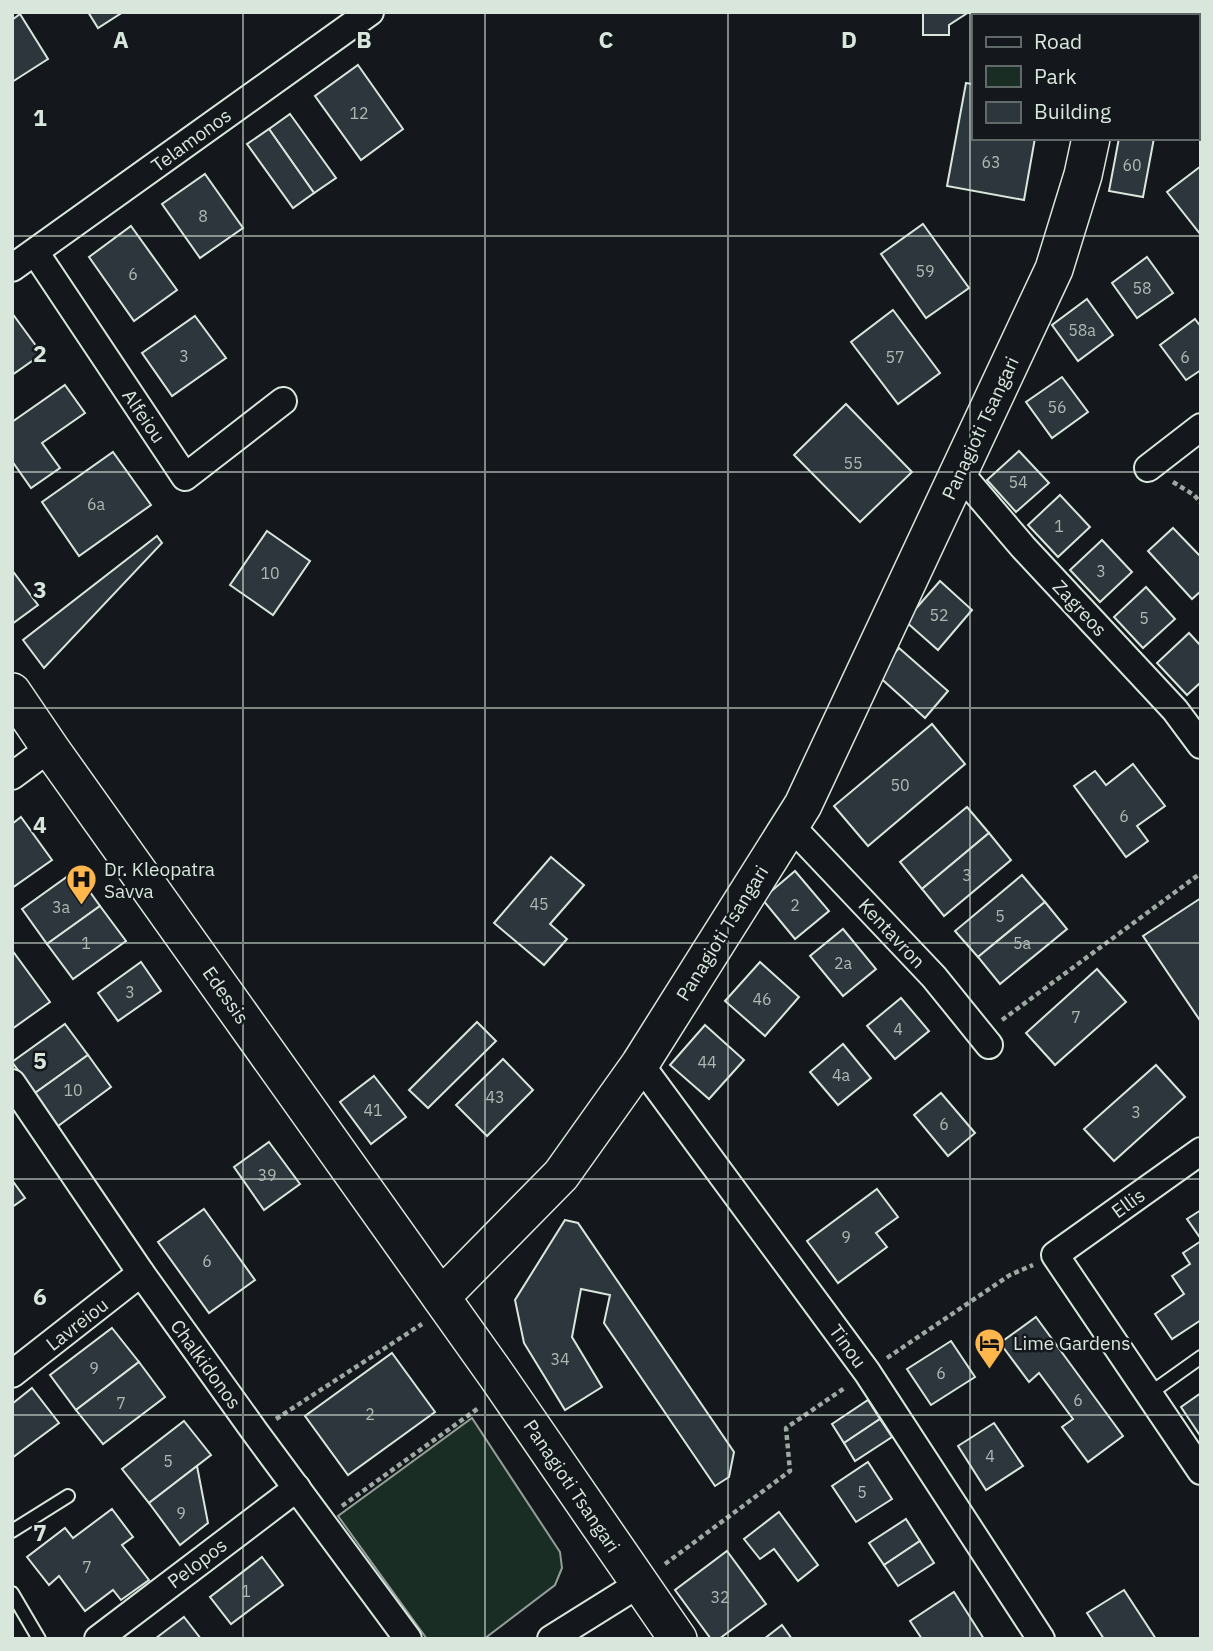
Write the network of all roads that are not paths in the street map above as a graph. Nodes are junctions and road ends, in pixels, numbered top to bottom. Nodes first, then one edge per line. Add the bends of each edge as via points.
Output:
1 (370, 12) edge
2 (1091, 140) edge
3 (35, 252) junction
4 (12, 268) edge
5 (283, 401) dead end
6 (1201, 427) edge
7 (1148, 468) dead end
8 (959, 472) junction
9 (12, 692) edge
10 (1201, 745) edge
11 (50, 748) junction
12 (12, 776) edge
13 (790, 825) junction
14 (985, 1040) road end
15 (640, 1064) junction
16 (12, 1083) edge
17 (1201, 1151) edge
18 (141, 1273) junction
19 (444, 1302) junction
20 (1201, 1357) edge
21 (12, 1374) edge
22 (1149, 1394) junction
23 (1201, 1471) edge
24 (297, 1488) junction
25 (68, 1496) dead end
26 (12, 1531) edge
27 (639, 1584) junction
28 (12, 1593) edge
29 (39, 1639) edge
30 (98, 1639) edge
31 (408, 1639) edge
32 (551, 1639) edge
33 (678, 1639) edge
34 (1041, 1639) edge

1 - 3 street, Telamonos
2 - 8 street, Panagioti Tsangari via 1054,270
3 - 4 street, Telamonos
3 - 5 street, Alfeiou via 185,478
6 - 7 street
8 - 10 street, Zagreos via 1175,710
8 - 13 street, Panagioti Tsangari
9 - 11 street, Edessis
11 - 12 street
11 - 19 street, Edessis
13 - 14 street, Kentavron via 934,977
13 - 15 street, Panagioti Tsangari
15 - 19 street, Panagioti Tsangari via 561,1175
15 - 34 street, Tinou via 867,1372
16 - 18 street, Chalkidonos
17 - 22 street, Ellis via 1055,1255
18 - 21 street, Lavreiou
18 - 24 street, Chalkidonos
19 - 27 street, Panagioti Tsangari
20 - 22 lane
22 - 23 street
24 - 30 street, Pelopos
24 - 31 street, Chalkidonos
25 - 26 lane
27 - 32 street
27 - 33 street, Panagioti Tsangari
28 - 29 lane

